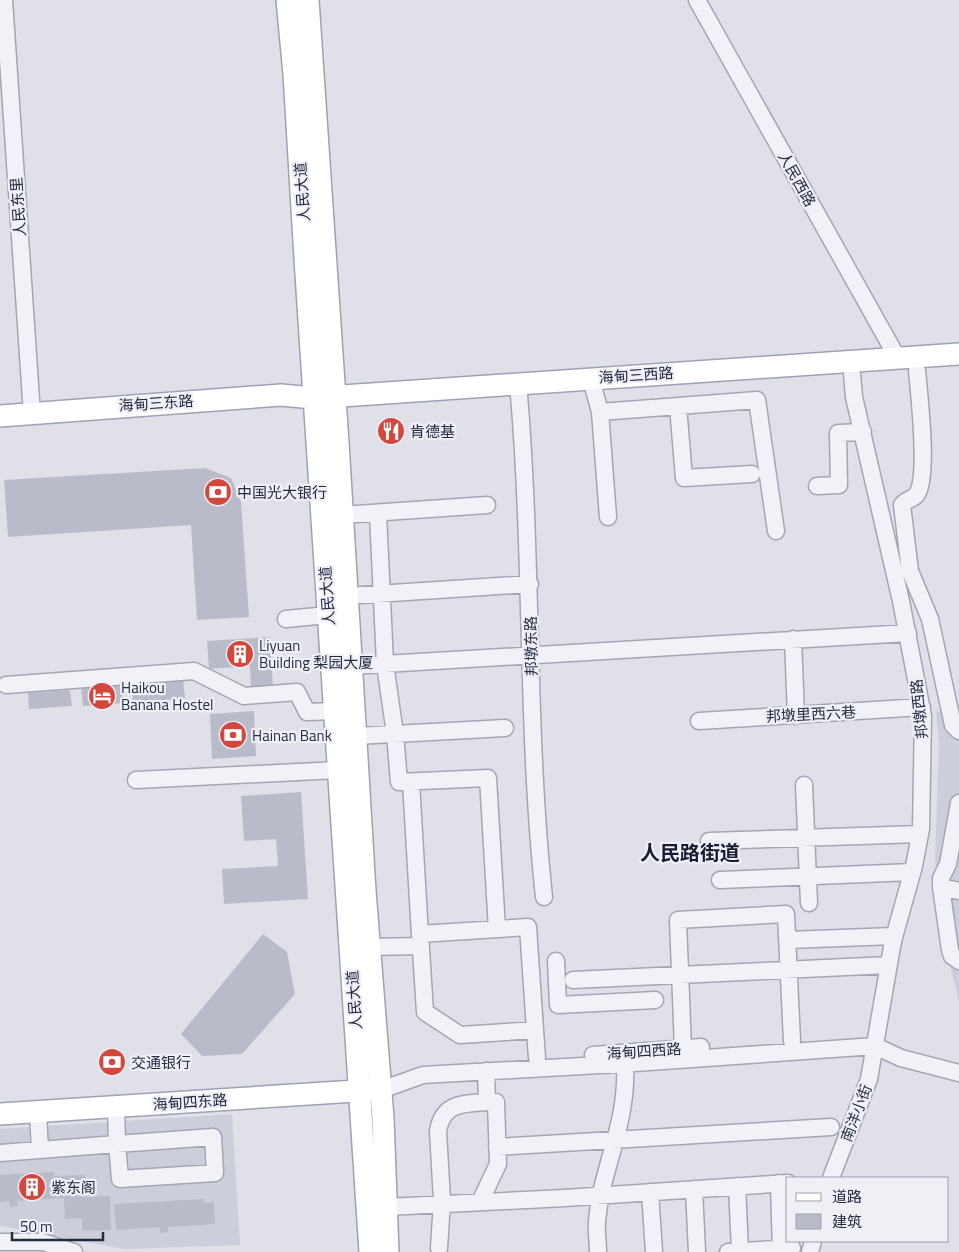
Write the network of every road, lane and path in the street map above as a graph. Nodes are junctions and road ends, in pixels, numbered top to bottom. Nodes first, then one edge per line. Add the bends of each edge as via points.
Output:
1 (4, 0) edge
2 (287, 0) edge
3 (308, 0) edge
4 (697, 0) edge
5 (959, 354) edge
6 (897, 358) junction
7 (959, 367) edge
8 (917, 370) junction
9 (852, 374) junction
10 (594, 390) junction
11 (519, 395) junction
12 (335, 402) junction
13 (313, 404) junction
14 (678, 406) junction
15 (600, 412) junction
16 (32, 414) junction
17 (0, 416) edge
18 (0, 428) edge
19 (862, 432) junction
20 (752, 474) dead end
21 (816, 486) dead end
22 (487, 505) dead end
23 (378, 512) junction
24 (342, 515) junction
25 (608, 517) dead end
26 (776, 531) dead end
27 (530, 584) junction
28 (380, 594) junction
29 (346, 596) junction
30 (328, 615) junction
31 (286, 618) dead end
32 (908, 632) junction
33 (793, 639) junction
34 (532, 655) junction
35 (385, 664) junction
36 (351, 666) junction
37 (6, 685) dead end
38 (922, 708) junction
39 (335, 710) junction
40 (796, 716) junction
41 (700, 721) dead end
42 (505, 728) dead end
43 (959, 731) edge
44 (395, 734) junction
45 (355, 736) junction
46 (338, 770) junction
47 (136, 780) dead end
48 (411, 782) junction
49 (804, 786) dead end
50 (959, 803) edge
51 (920, 834) junction
52 (806, 838) junction
53 (956, 838) edge
54 (709, 841) dead end
55 (912, 872) junction
56 (808, 876) junction
57 (720, 880) dead end
58 (941, 887) junction
59 (959, 891) edge
60 (544, 897) dead end
61 (809, 904) dead end
62 (497, 929) junction
63 (894, 936) junction
64 (421, 940) junction
65 (788, 940) junction
66 (369, 947) junction
67 (957, 957) edge
68 (556, 961) dead end
69 (888, 965) junction
70 (789, 970) junction
71 (680, 975) junction
72 (655, 1000) dead end
73 (582, 1004) junction
74 (535, 1030) junction
75 (792, 1041) junction
76 (876, 1041) junction
77 (683, 1049) junction
78 (537, 1058) junction
79 (625, 1064) junction
80 (486, 1071) junction
81 (959, 1073) edge
82 (380, 1084) junction
83 (358, 1085) junction
84 (0, 1102) edge
85 (487, 1102) junction
86 (116, 1107) junction
87 (38, 1112) junction
88 (0, 1114) edge
89 (831, 1127) dead end
90 (617, 1140) junction
91 (117, 1144) junction
92 (497, 1147) junction
93 (40, 1150) junction
94 (0, 1152) edge
95 (831, 1177) edge
96 (784, 1183) edge
97 (737, 1186) junction
98 (694, 1189) junction
99 (650, 1192) junction
100 (601, 1196) junction
101 (480, 1202) junction
102 (441, 1204) junction
103 (387, 1207) junction
104 (0, 1242) edge
105 (439, 1248) dead end
106 (784, 1249) edge
107 (74, 1252) edge
108 (370, 1252) edge
109 (388, 1252) edge
110 (598, 1252) edge
111 (654, 1252) edge
112 (697, 1252) edge
113 (734, 1252) edge

1 - 16 street, 人民东里
2 - 13 main road, 人民大道
3 - 12 main road, 人民大道
4 - 6 street, 人民西路
5 - 6 main road, 海甸三西路
6 - 12 main road, 海甸三西路
7 - 8 main road, 海甸三西路
8 - 9 main road, 海甸三西路
8 - 43 street via 921,480 916,496 902,505 902,516 910,571 930,619 953,724
9 - 10 main road, 海甸三西路
9 - 19 street, 邦墩西路
10 - 11 main road, 海甸三西路
10 - 15 street
11 - 12 main road, 海甸三西路
11 - 27 street, 邦墩东路
12 - 13 main road, 海甸三西路
12 - 24 main road, 人民大道
13 - 16 main road, 海甸三东路 via 281,394
13 - 18 main road
13 - 30 main road, 人民大道
14 - 15 street
14 - 20 street via 684,478
14 - 26 street via 758,400
15 - 25 street
16 - 17 main road, 海甸三东路
19 - 21 street via 838,433 839,485
19 - 32 street, 邦墩西路
22 - 23 street
23 - 24 street
23 - 28 street
24 - 29 main road, 人民大道
27 - 28 street
27 - 34 street, 邦墩东路
28 - 29 street
28 - 35 street
29 - 36 main road, 人民大道
30 - 31 street
30 - 39 main road, 人民大道
32 - 33 street
32 - 38 street, 邦墩西路
33 - 34 street
33 - 40 street
34 - 35 street
34 - 60 street, 邦墩东路 via 536,817
35 - 36 street
35 - 44 street
36 - 45 main road, 人民大道
37 - 39 street via 194,671 244,696 297,692 307,712
38 - 40 street, 邦墩里西六巷
38 - 51 street, 邦墩西路
39 - 46 main road, 人民大道
40 - 41 street, 邦墩里西六巷
42 - 44 street
44 - 45 street
44 - 48 street via 399,782
45 - 66 main road, 人民大道
46 - 47 street
46 - 83 main road, 人民大道
48 - 62 street via 488,778
48 - 64 street
49 - 52 street
50 - 53 street
51 - 52 street
51 - 55 street, 邦墩西路
52 - 54 street
52 - 56 street
53 - 58 street
55 - 56 street
55 - 63 street, 邦墩西路
56 - 57 street
56 - 61 street
58 - 59 street
58 - 67 street via 946,926
62 - 64 street
62 - 74 street via 528,927
63 - 65 street
63 - 69 street, 邦墩西路
64 - 66 street
64 - 74 street via 425,1012 460,1035
65 - 70 street
65 - 71 street via 786,914 678,920
66 - 82 main road, 人民大道
68 - 73 street via 558,1005
69 - 70 street
69 - 76 street, 邦墩西路
70 - 71 street
70 - 75 street
71 - 73 street via 577,980
71 - 77 street
72 - 73 street
74 - 78 street
75 - 76 street, 海甸四西路
75 - 77 street, 海甸四西路
76 - 79 street, 海甸四西路
76 - 81 street via 901,1058
76 - 95 street, 南洋小街 via 870,1079
77 - 78 street, 海甸四西路
78 - 82 street, 海甸四西路 via 422,1065
79 - 80 street, 海甸四西路
79 - 90 street via 624,1111
80 - 82 street, 海甸四西路 via 423,1075
80 - 85 street
82 - 83 main road, 海甸四东路
82 - 103 main road, 人民大道
83 - 84 main road, 海甸四东路
83 - 86 main road, 海甸四东路
83 - 108 main road, 人民大道
85 - 92 street via 496,1102
85 - 102 street via 450,1108 442,1114 438,1130
86 - 87 main road, 海甸四东路
86 - 91 street
87 - 88 main road, 海甸四东路
87 - 93 street
89 - 90 street
90 - 92 street
90 - 100 street
91 - 91 street via 120,1179 215,1173 212,1137
91 - 93 street
92 - 101 street via 498,1164
93 - 94 street
96 - 97 street
96 - 106 street
97 - 98 street
97 - 113 street
98 - 99 street
98 - 112 street
99 - 100 street
99 - 111 street
100 - 101 street
100 - 110 street via 596,1223
101 - 102 street
102 - 103 street
102 - 105 street
103 - 109 main road, 人民大道
104 - 107 street via 44,1242
106 - 113 street

